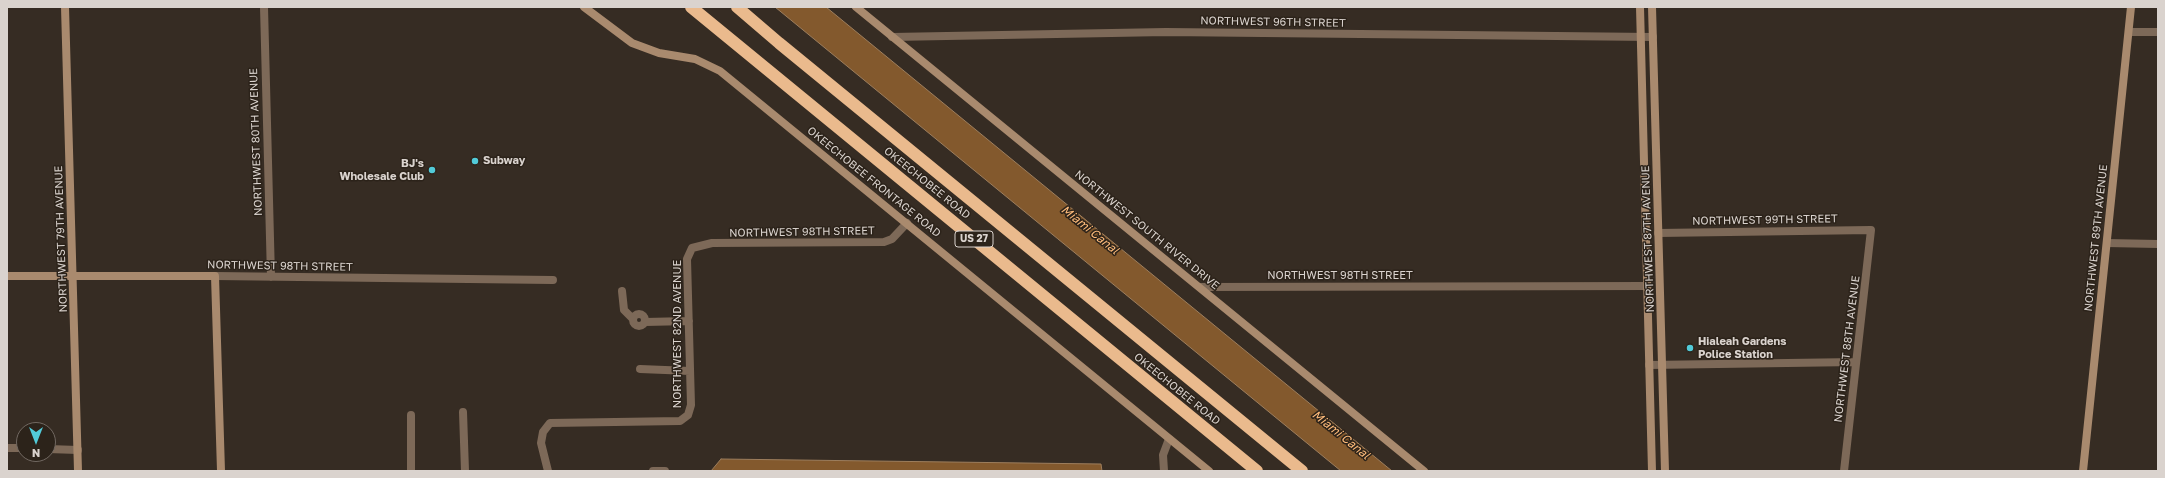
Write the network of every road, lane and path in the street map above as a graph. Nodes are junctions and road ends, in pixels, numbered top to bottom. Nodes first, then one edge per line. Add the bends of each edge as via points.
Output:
1 (65, 7) edge
2 (264, 7) edge
3 (584, 7) edge
4 (691, 7) edge
5 (727, 7) edge
6 (737, 7) edge
7 (856, 7) edge
8 (1640, 7) edge
9 (1652, 7) edge
10 (2131, 7) edge
11 (2129, 32) junction
12 (2158, 32) edge
13 (1640, 37) junction
14 (1653, 37) junction
15 (892, 38) junction
16 (779, 43) junction
17 (907, 223) junction
18 (1871, 230) joint
19 (1658, 233) junction
20 (2107, 243) junction
21 (2158, 244) edge
22 (692, 248) joint
23 (7, 276) edge
24 (215, 276) junction
25 (73, 277) junction
26 (271, 277) junction
27 (553, 280) dead end
28 (1647, 286) junction
29 (1201, 287) junction
30 (622, 291) dead end
31 (689, 321) junction
32 (1856, 362) junction
33 (1662, 364) junction
34 (1649, 365) junction
35 (640, 369) dead end
36 (690, 371) junction
37 (463, 412) dead end
38 (411, 415) dead end
39 (1169, 439) junction
40 (56, 449) edge
41 (78, 450) junction
42 (78, 471) edge
43 (221, 471) edge
44 (411, 471) edge
45 (465, 471) edge
46 (548, 471) edge
47 (653, 471) edge
48 (665, 471) edge
49 (1164, 471) edge
50 (1209, 471) edge
51 (1257, 471) edge
52 (1302, 471) edge
53 (1424, 471) edge
54 (1652, 471) edge
55 (1665, 471) edge
56 (1844, 471) edge
57 (2083, 471) edge

1 - 25 street, NORTHWEST 79TH AVENUE
2 - 26 street, NORTHWEST 80TH AVENUE
3 - 17 street, OKEECHOBEE FRONTAGE ROAD via 632,43 659,52 695,59 720,71
4 - 51 highway, OKEECHOBEE ROAD / US 27
5 - 16 highway
6 - 16 highway, OKEECHOBEE ROAD / US 27
7 - 15 street, NORTHWEST SOUTH RIVER DRIVE
8 - 13 street, NORTHWEST 87TH AVENUE
9 - 14 street, NORTHWEST 87TH AVENUE
10 - 11 street, NORTHWEST 89TH AVENUE
11 - 12 street
11 - 20 street, NORTHWEST 89TH AVENUE
13 - 14 street, NORTHWEST 96TH STREET
13 - 15 street, NORTHWEST 96TH STREET via 1166,32
13 - 28 street, NORTHWEST 87TH AVENUE
14 - 19 street, NORTHWEST 87TH AVENUE
15 - 29 street, NORTHWEST SOUTH RIVER DRIVE
16 - 52 highway, OKEECHOBEE ROAD / US 27
17 - 22 street, NORTHWEST 98TH STREET via 894,237 884,242 712,243
17 - 39 street, OKEECHOBEE FRONTAGE ROAD
18 - 19 street, NORTHWEST 99TH STREET
18 - 32 street, NORTHWEST 88TH AVENUE
19 - 33 street, NORTHWEST 87TH AVENUE
20 - 21 street
20 - 57 street, NORTHWEST 89TH AVENUE
22 - 31 street, NORTHWEST 82ND AVENUE via 687,259
23 - 25 street, NORTHWEST 98TH STREET
24 - 25 street, NORTHWEST 98TH STREET
24 - 26 street, NORTHWEST 98TH STREET
24 - 43 street
25 - 41 street, NORTHWEST 79TH AVENUE
26 - 27 street, NORTHWEST 98TH STREET
28 - 29 street, NORTHWEST 98TH STREET
28 - 34 street, NORTHWEST 87TH AVENUE
29 - 53 street, NORTHWEST SOUTH RIVER DRIVE
30 - 31 street via 625,313 638,326 645,322
31 - 36 street, NORTHWEST 82ND AVENUE
32 - 33 street
32 - 56 street, NORTHWEST 88TH AVENUE
33 - 34 street
33 - 55 street, NORTHWEST 87TH AVENUE
34 - 54 street, NORTHWEST 87TH AVENUE
35 - 36 street
36 - 46 street, NORTHWEST 82ND AVENUE via 691,405 685,419 680,421 550,423 543,432 541,443
37 - 45 street
38 - 44 street
39 - 49 street via 1163,455
39 - 50 street, OKEECHOBEE FRONTAGE ROAD
40 - 41 street
41 - 42 street, NORTHWEST 79TH AVENUE
47 - 48 street

